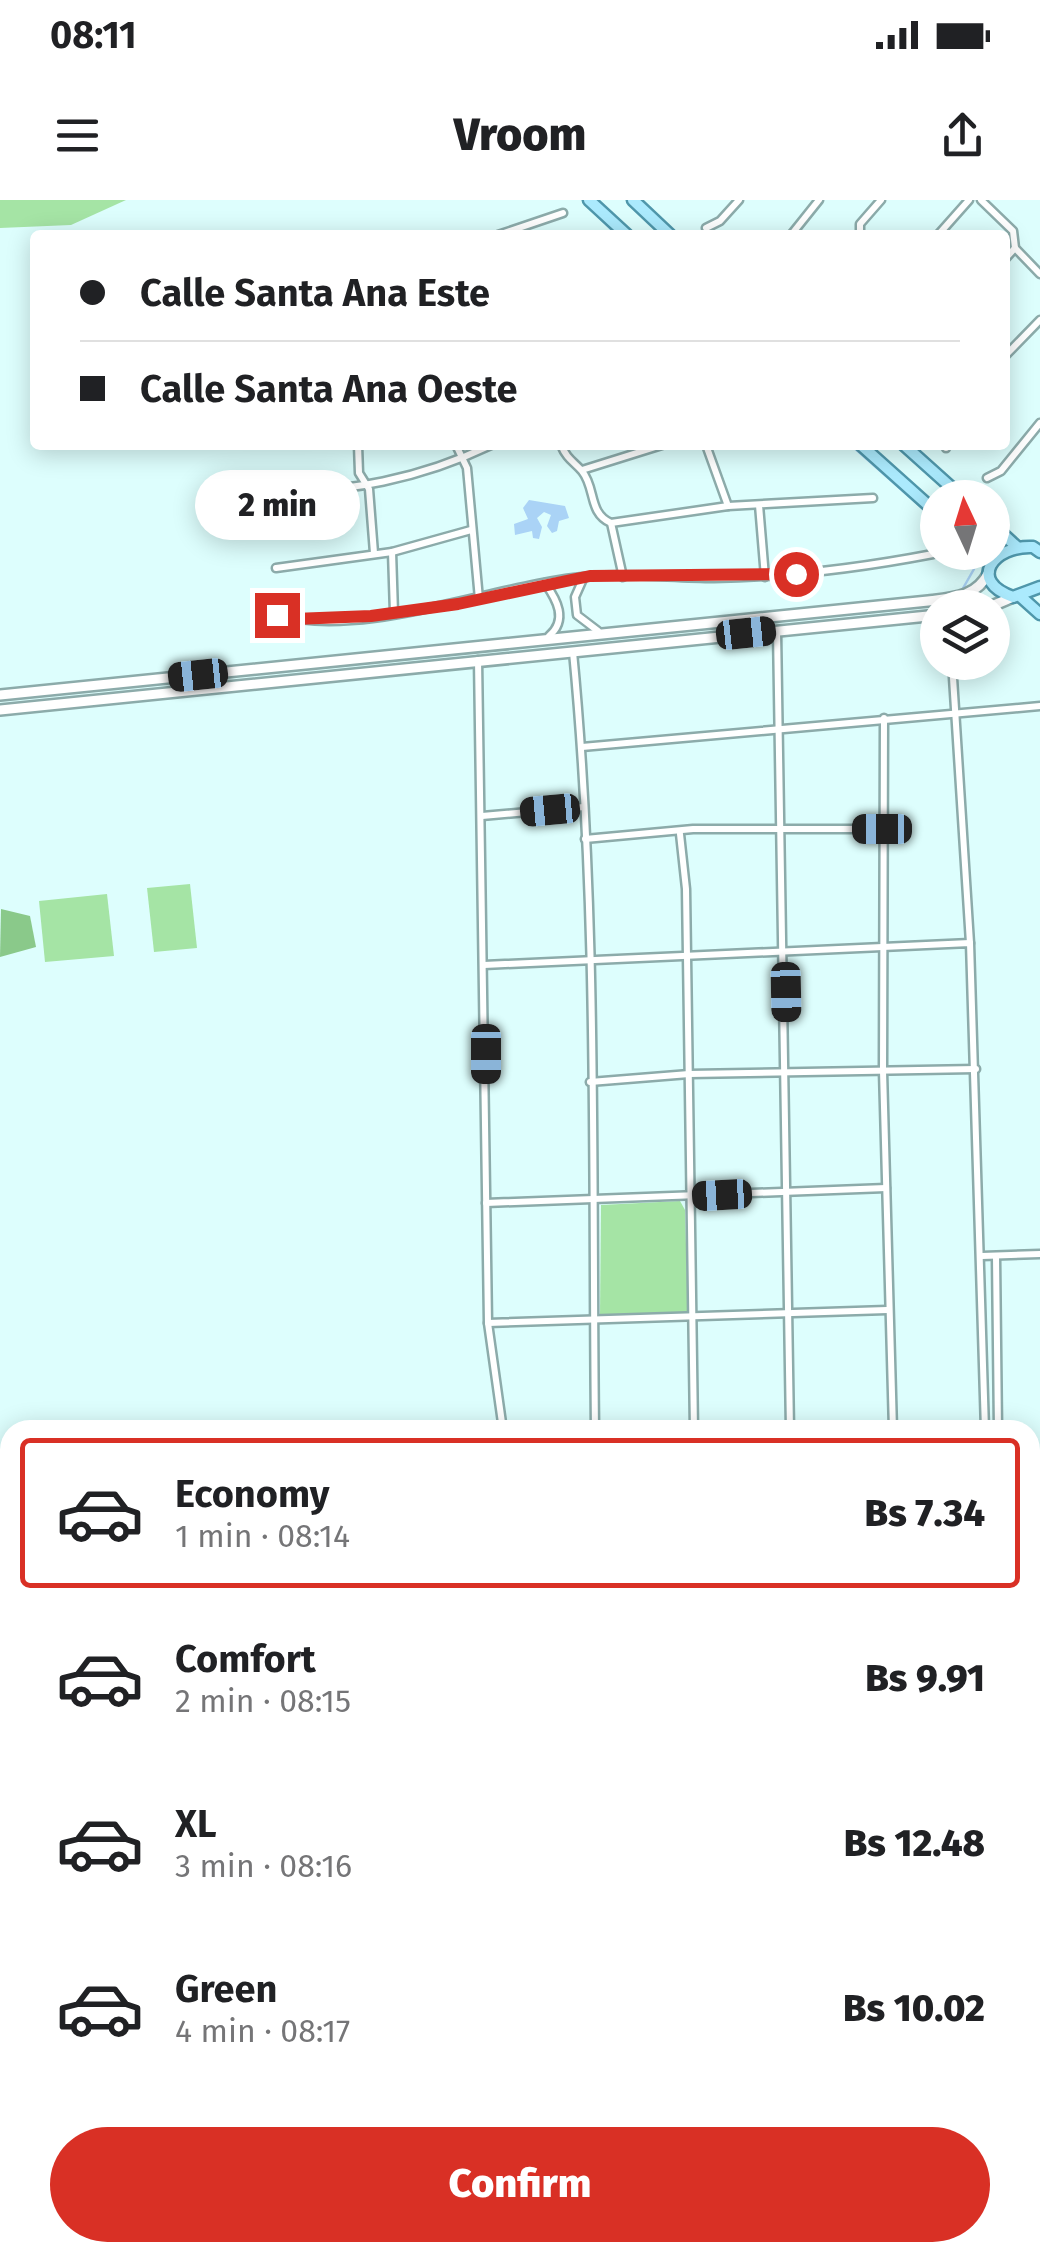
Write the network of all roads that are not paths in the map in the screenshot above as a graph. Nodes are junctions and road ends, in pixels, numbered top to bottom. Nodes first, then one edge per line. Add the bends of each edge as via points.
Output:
1 (589, 200) edge
2 (632, 200) edge
3 (739, 200) edge
4 (819, 200) edge
5 (881, 200) edge
6 (969, 200) edge
7 (980, 200) edge
8 (563, 212) dead end
9 (654, 220) junction
10 (706, 228) dead end
11 (512, 230) edge
12 (622, 230) edge
13 (653, 230) edge
14 (665, 230) edge
15 (795, 230) edge
16 (860, 230) edge
17 (942, 230) edge
18 (1015, 248) junction
19 (1010, 254) edge
20 (1040, 274) edge
21 (1040, 320) edge
22 (1010, 351) edge
23 (1040, 424) edge
24 (358, 450) edge
25 (459, 450) edge
26 (480, 450) edge
27 (563, 450) edge
28 (646, 450) edge
29 (708, 450) edge
30 (867, 450) edge
31 (910, 450) edge
32 (463, 458) junction
33 (582, 470) junction
34 (987, 478) dead end
35 (943, 480) edge
36 (364, 484) junction
37 (270, 488) dead end
38 (873, 498) dead end
39 (920, 498) edge
40 (759, 505) junction
41 (728, 506) junction
42 (611, 522) junction
43 (471, 530) junction
44 (1010, 540) edge
45 (1018, 547) junction
46 (1038, 547) edge
47 (1010, 549) edge
48 (392, 552) junction
49 (374, 553) junction
50 (920, 557) edge
51 (276, 568) dead end
52 (988, 570) edge
53 (991, 570) edge
54 (766, 576) junction
55 (623, 577) junction
56 (584, 578) junction
57 (545, 583) junction
58 (1040, 587) edge
59 (1017, 596) junction
60 (479, 599) junction
61 (1010, 599) edge
62 (394, 613) junction
63 (1040, 614) edge
64 (277, 615) dead end
65 (920, 618) edge
66 (652, 627) junction
67 (776, 630) junction
68 (598, 631) junction
69 (549, 636) junction
70 (490, 642) junction
71 (652, 643) junction
72 (573, 651) junction
73 (491, 659) junction
74 (478, 660) junction
75 (252, 668) junction
76 (953, 680) edge
77 (254, 683) junction
78 (0, 695) edge
79 (1040, 706) edge
80 (0, 710) edge
81 (955, 713) junction
82 (884, 718) junction
83 (778, 730) junction
84 (582, 747) junction
85 (584, 807) junction
86 (482, 816) junction
87 (882, 829) junction
88 (780, 830) junction
89 (680, 834) junction
90 (585, 839) junction
91 (970, 943) junction
92 (882, 944) junction
93 (785, 953) junction
94 (688, 957) junction
95 (588, 960) junction
96 (484, 965) junction
97 (976, 1069) junction
98 (883, 1070) junction
99 (787, 1072) junction
100 (689, 1074) junction
101 (590, 1082) junction
102 (886, 1188) junction
103 (785, 1192) junction
104 (691, 1196) junction
105 (590, 1198) junction
106 (486, 1204) junction
107 (1040, 1254) edge
108 (982, 1256) junction
109 (996, 1257) junction
110 (887, 1310) junction
111 (790, 1313) junction
112 (694, 1314) junction
113 (594, 1318) junction
114 (488, 1322) junction
115 (503, 1420) edge
116 (595, 1420) edge
117 (694, 1420) edge
118 (790, 1420) edge
119 (892, 1420) edge
120 (985, 1420) edge
121 (998, 1420) edge

1 - 12 main road
2 - 9 main road
3 - 10 street
4 - 15 street
5 - 16 street
6 - 17 street
7 - 18 street via 1013,231
8 - 11 street
9 - 13 main road
9 - 14 main road
18 - 19 street
18 - 20 street
21 - 22 street
23 - 34 street via 1001,471
24 - 36 street
25 - 32 street
26 - 32 street
27 - 33 street
28 - 33 street
29 - 41 street
30 - 39 main road
31 - 35 main road
32 - 36 street
32 - 43 street
33 - 42 street via 597,512
36 - 37 street
36 - 49 street
38 - 40 street
40 - 41 street
40 - 54 street
41 - 42 street
42 - 55 street
43 - 48 street
43 - 60 street
44 - 45 main road
45 - 46 main road
45 - 47 main road
48 - 49 street
48 - 62 street
49 - 51 street
50 - 54 street
52 - 66 main road via 978,588 951,598
53 - 59 main road via 995,586
54 - 55 street
55 - 56 street
56 - 57 street
56 - 68 street via 575,598 577,615
57 - 60 street
57 - 69 street via 560,611
58 - 59 main road
59 - 61 main road
59 - 63 main road
60 - 62 street
62 - 64 street
65 - 67 main road
66 - 68 main road
66 - 71 main road
67 - 71 main road
67 - 83 street
68 - 69 main road
69 - 70 main road
70 - 73 main road
70 - 75 main road
71 - 72 main road
72 - 73 main road
72 - 84 street
73 - 74 main road
74 - 77 main road
74 - 86 street
75 - 77 main road
75 - 78 main road
76 - 81 street
77 - 80 main road
79 - 81 street
81 - 82 street
81 - 91 street
82 - 83 street
82 - 87 street
83 - 84 street
83 - 88 street
84 - 85 street
85 - 86 street
85 - 90 street
86 - 96 street
87 - 88 street
87 - 92 street
88 - 89 street
88 - 93 street
89 - 90 street
89 - 94 street
90 - 95 street
91 - 92 street
91 - 97 street
92 - 93 street
92 - 98 street
93 - 94 street
93 - 99 street
94 - 95 street
94 - 100 street
95 - 96 street
95 - 101 street
96 - 106 street
97 - 98 street
97 - 108 street
98 - 99 street
98 - 102 street
99 - 100 street
99 - 103 street
100 - 101 street
100 - 104 street
101 - 105 street
102 - 103 street
102 - 110 street
103 - 104 street
103 - 111 street
104 - 105 street
104 - 112 street
105 - 106 street
105 - 113 street
106 - 114 street
107 - 109 street
108 - 109 street
108 - 120 street
109 - 121 street
110 - 111 street
110 - 119 street
111 - 112 street
111 - 118 street
112 - 113 street
112 - 117 street
113 - 114 street
113 - 116 street
114 - 115 street

